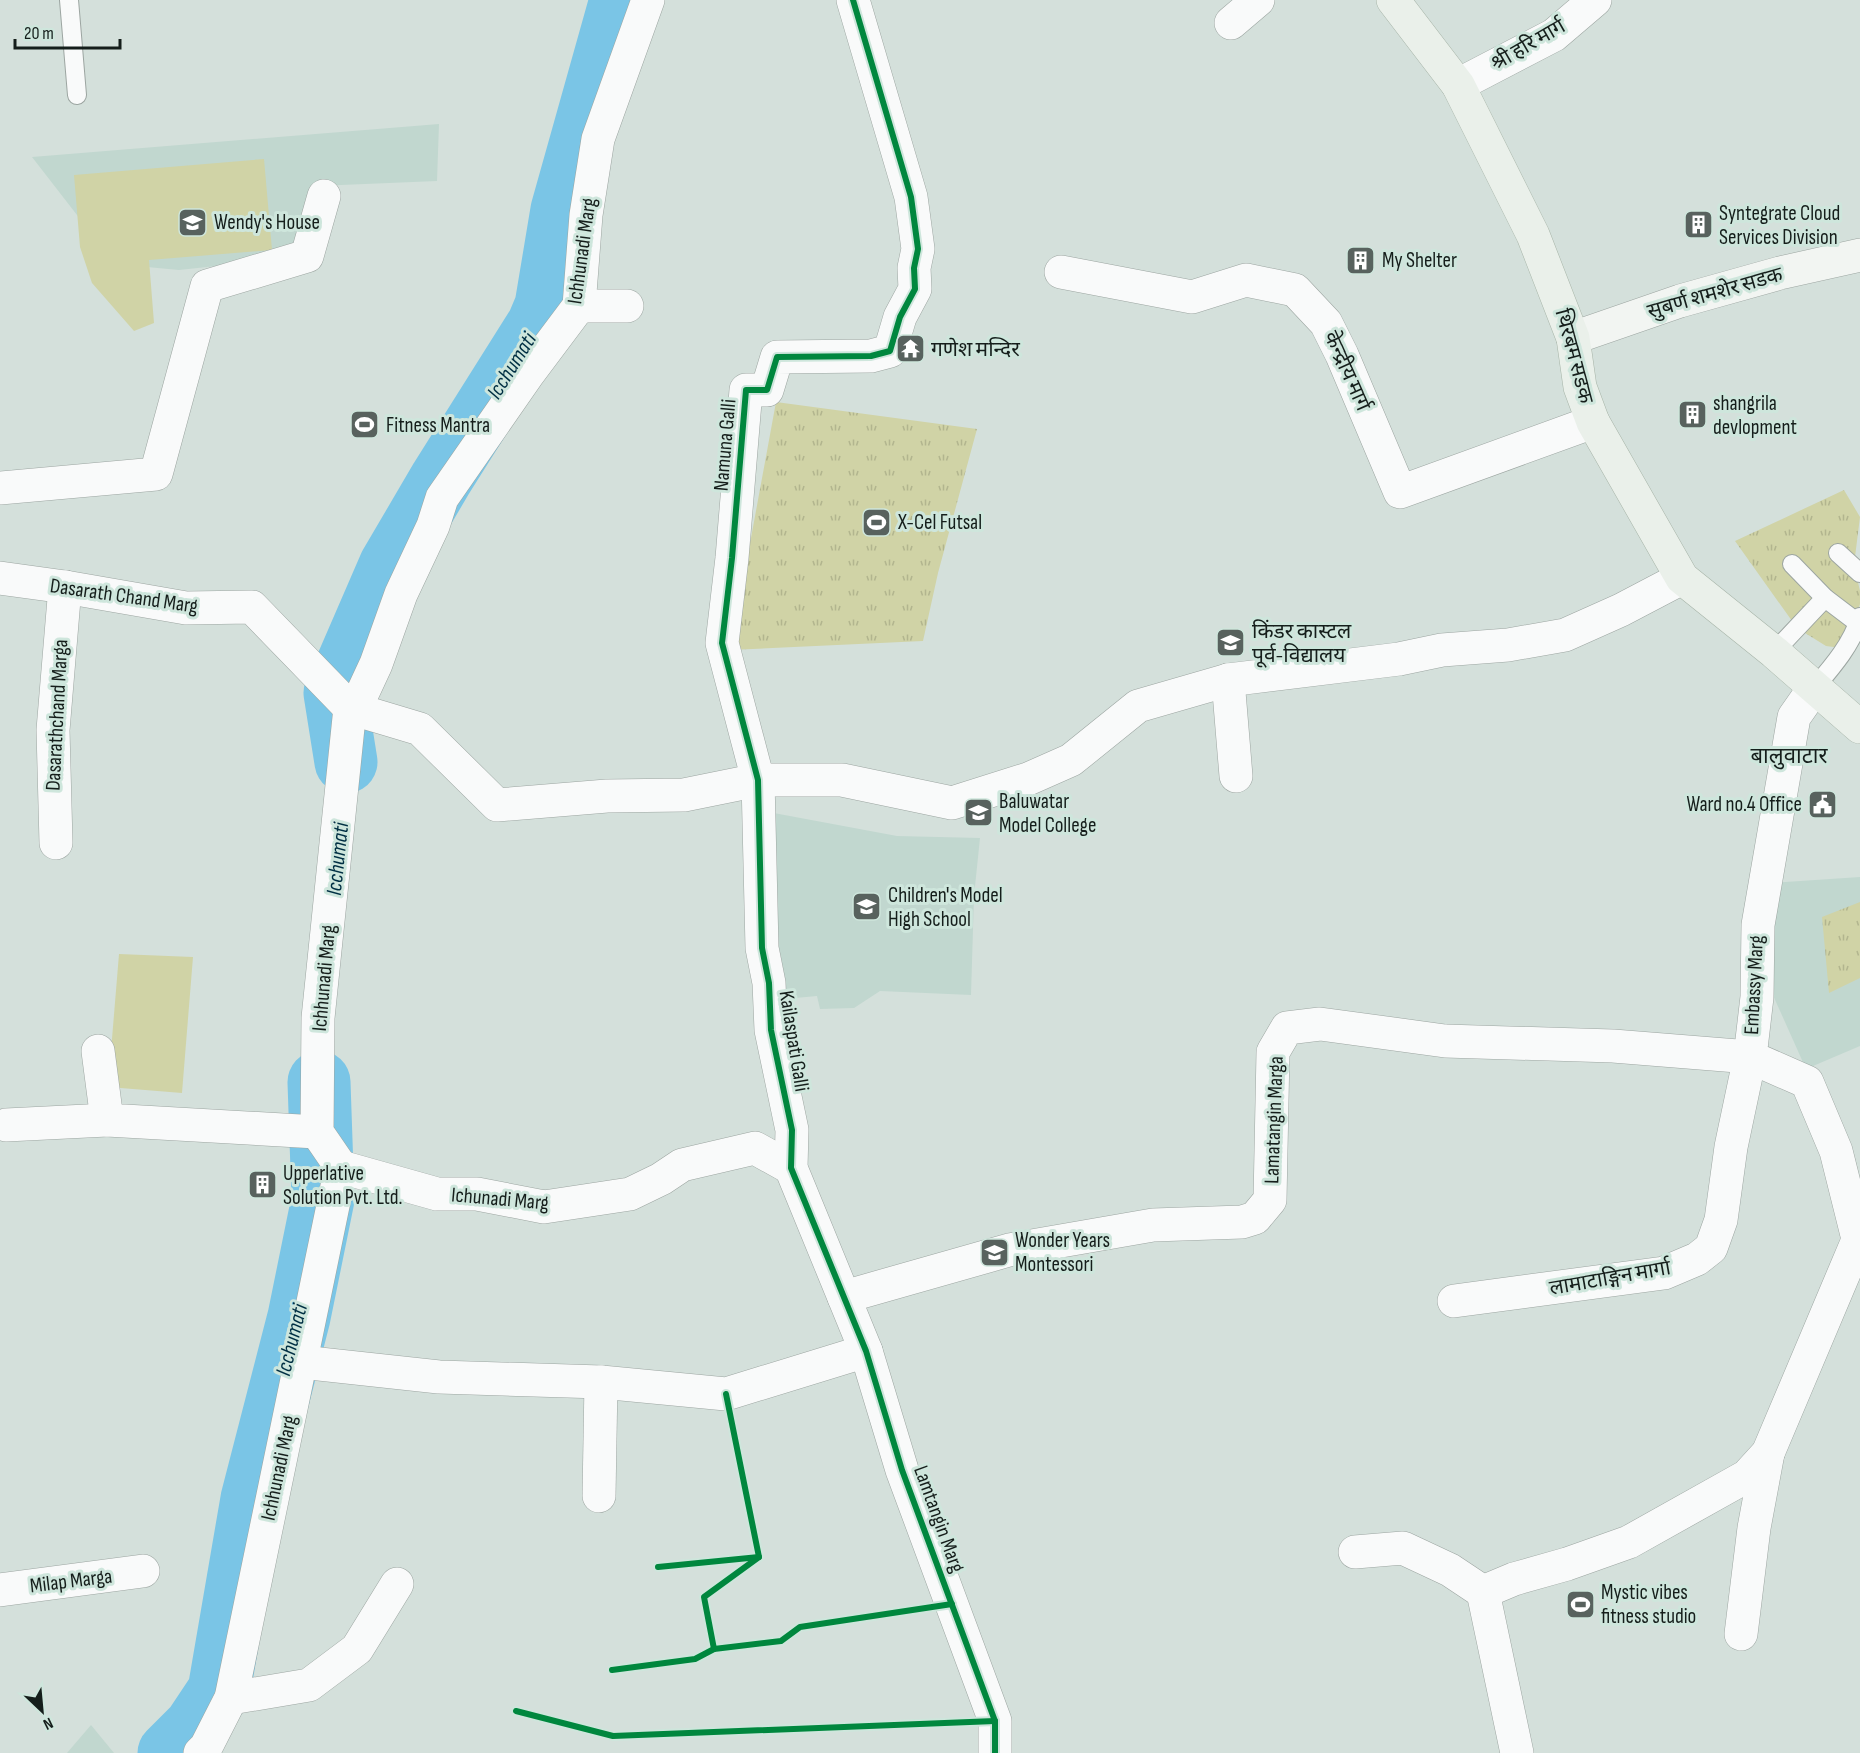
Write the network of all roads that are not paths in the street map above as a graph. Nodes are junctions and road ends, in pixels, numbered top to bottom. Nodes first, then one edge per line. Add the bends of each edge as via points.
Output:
1 (69, 0) edge
2 (648, 0) edge
3 (853, 0) edge
4 (1258, 0) edge
5 (1393, 0) edge
6 (1595, 0) edge
7 (1231, 24) dead end
8 (1458, 85) junction
9 (77, 95) dead end
10 (324, 196) dead end
11 (1860, 255) edge
12 (1061, 272) dead end
13 (579, 306) junction
14 (627, 306) dead end
15 (1573, 338) junction
16 (1593, 422) junction
17 (0, 488) edge
18 (1838, 553) dead end
19 (1792, 564) dead end
20 (1860, 573) edge
21 (0, 578) edge
22 (1682, 578) junction
23 (65, 587) junction
24 (1825, 598) junction
25 (1859, 620) edge
26 (1774, 652) junction
27 (1228, 680) junction
28 (1815, 687) junction
29 (350, 708) junction
30 (1860, 727) edge
31 (1236, 776) dead end
32 (758, 780) junction
33 (56, 843) dead end
34 (98, 1051) dead end
35 (1749, 1057) junction
36 (107, 1120) junction
37 (6, 1125) dead end
38 (317, 1132) junction
39 (341, 1167) junction
40 (791, 1168) junction
41 (1859, 1244) edge
42 (844, 1297) junction
43 (1454, 1301) dead end
44 (866, 1351) junction
45 (301, 1362) junction
46 (601, 1382) junction
47 (1768, 1453) junction
48 (599, 1496) dead end
49 (1355, 1552) dead end
50 (143, 1571) dead end
51 (397, 1584) dead end
52 (0, 1590) edge
53 (1483, 1592) junction
54 (1741, 1634) dead end
55 (231, 1698) junction
56 (200, 1753) edge
57 (995, 1753) edge
58 (1517, 1753) edge

1 - 9 lane
2 - 13 street, Ichhunadi Marg via 598,139 586,215
3 - 32 street, Namuna Galli via 911,197 918,249 915,289 900,316 890,351 871,356 777,357 767,390 746,390 722,643
4 - 7 street
5 - 8 main road, थिरबम सडक
6 - 8 street, श्री हरि मार्ग via 1554,35
8 - 15 main road, थिरबम सडक via 1533,235
10 - 17 street via 307,256 207,286 156,474
11 - 15 main road, सुबर्ण शमशेर सडक via 1680,301
12 - 16 street, केन्द्रीय मार्ग via 1192,297 1246,280 1295,290 1326,323 1400,492
13 - 14 street
13 - 29 street, Ichhunadi Marg via 442,498 376,664 363,692
15 - 16 main road, थिरबम सडक via 1580,387
16 - 22 main road, थिरबम सडक
18 - 20 lane
19 - 24 lane
21 - 23 street, Dasarath Chand Marg
22 - 26 main road, थिरबम सडक
22 - 27 street via 1565,635
23 - 29 street, Dasarath Chand Marg via 186,608 252,607
23 - 33 street, Dasarathchand Marga via 53,730
24 - 25 lane
24 - 26 lane
25 - 28 lane via 1840,657
26 - 28 main road, थिरबम सडक
27 - 31 street
27 - 32 street via 1138,706 1071,760 1028,779 952,803 842,780
28 - 30 main road, थिरबम सडक
28 - 35 street, Embassy Marg via 1794,717 1758,924 1757,997
29 - 32 street via 420,729 497,805 607,796 684,795
29 - 38 street, Ichhunadi Marg via 318,1018
32 - 40 street, Kailaspati Galli via 762,948 769,983 771,1030 792,1130
34 - 36 street
35 - 41 street, Embassy Marg via 1807,1082 1836,1151
35 - 42 street, Lamatangin Marga via 1613,1046 1445,1041 1320,1024 1287,1028 1274,1052 1270,1200 1255,1218 1242,1222 1153,1225 1009,1250
35 - 43 street, लामाटाङ्गिन मार्गा via 1721,1220 1711,1248 1697,1259 1664,1273
36 - 37 street
36 - 38 street
38 - 39 street
39 - 40 street, Ichunadi Marg via 437,1194 477,1194 544,1207 630,1194 682,1165 755,1148
39 - 45 street, Ichhunadi Marg
40 - 42 street, Kailaspati Galli
41 - 47 street
42 - 44 street, Lamtangin Marg
44 - 46 street via 726,1394
44 - 57 street, Lamtangin Marg via 902,1470 995,1721
45 - 46 street via 439,1377
45 - 55 street, Ichhunadi Marg
46 - 48 street
47 - 53 street via 1747,1476 1629,1542
47 - 54 street
49 - 53 street via 1403,1548 1450,1570
50 - 52 street, Milap Marga
51 - 55 street via 357,1649 309,1685
53 - 58 street
55 - 56 street, Ichhunadi Marg

